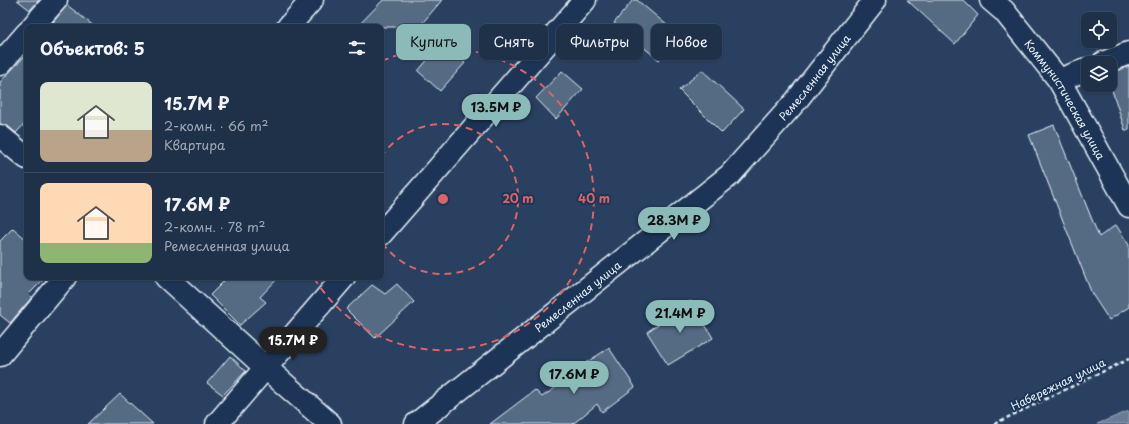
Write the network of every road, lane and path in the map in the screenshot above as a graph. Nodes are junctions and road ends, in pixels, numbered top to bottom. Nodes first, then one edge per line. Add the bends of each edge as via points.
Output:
1 (56, 0) edge
2 (312, 0) edge
3 (585, 0) edge
4 (875, 0) edge
5 (991, 0) edge
6 (35, 24) edge
7 (291, 24) edge
8 (24, 36) edge
9 (1129, 53) edge
10 (1117, 58) edge
11 (0, 64) edge
12 (1081, 72) edge
13 (1059, 80) junction
14 (0, 136) edge
15 (24, 156) edge
16 (1129, 206) edge
17 (384, 231) edge
18 (62, 280) edge
19 (169, 280) edge
20 (341, 280) edge
21 (0, 355) edge
22 (1129, 359) edge
23 (265, 367) junction
24 (217, 424) edge
25 (330, 424) edge
26 (416, 424) edge
27 (994, 424) edge

1 - 6 street
2 - 7 street
3 - 17 street
4 - 26 street, Ремесленная улица via 796,101 730,175
5 - 13 street, Коммунистическая улица via 1004,11
8 - 11 street
9 - 10 street
12 - 13 street
13 - 16 street, Коммунистическая улица
14 - 15 street
18 - 21 street
19 - 23 street
20 - 23 street
22 - 27 path, Набережная улица
23 - 24 street
23 - 25 street

